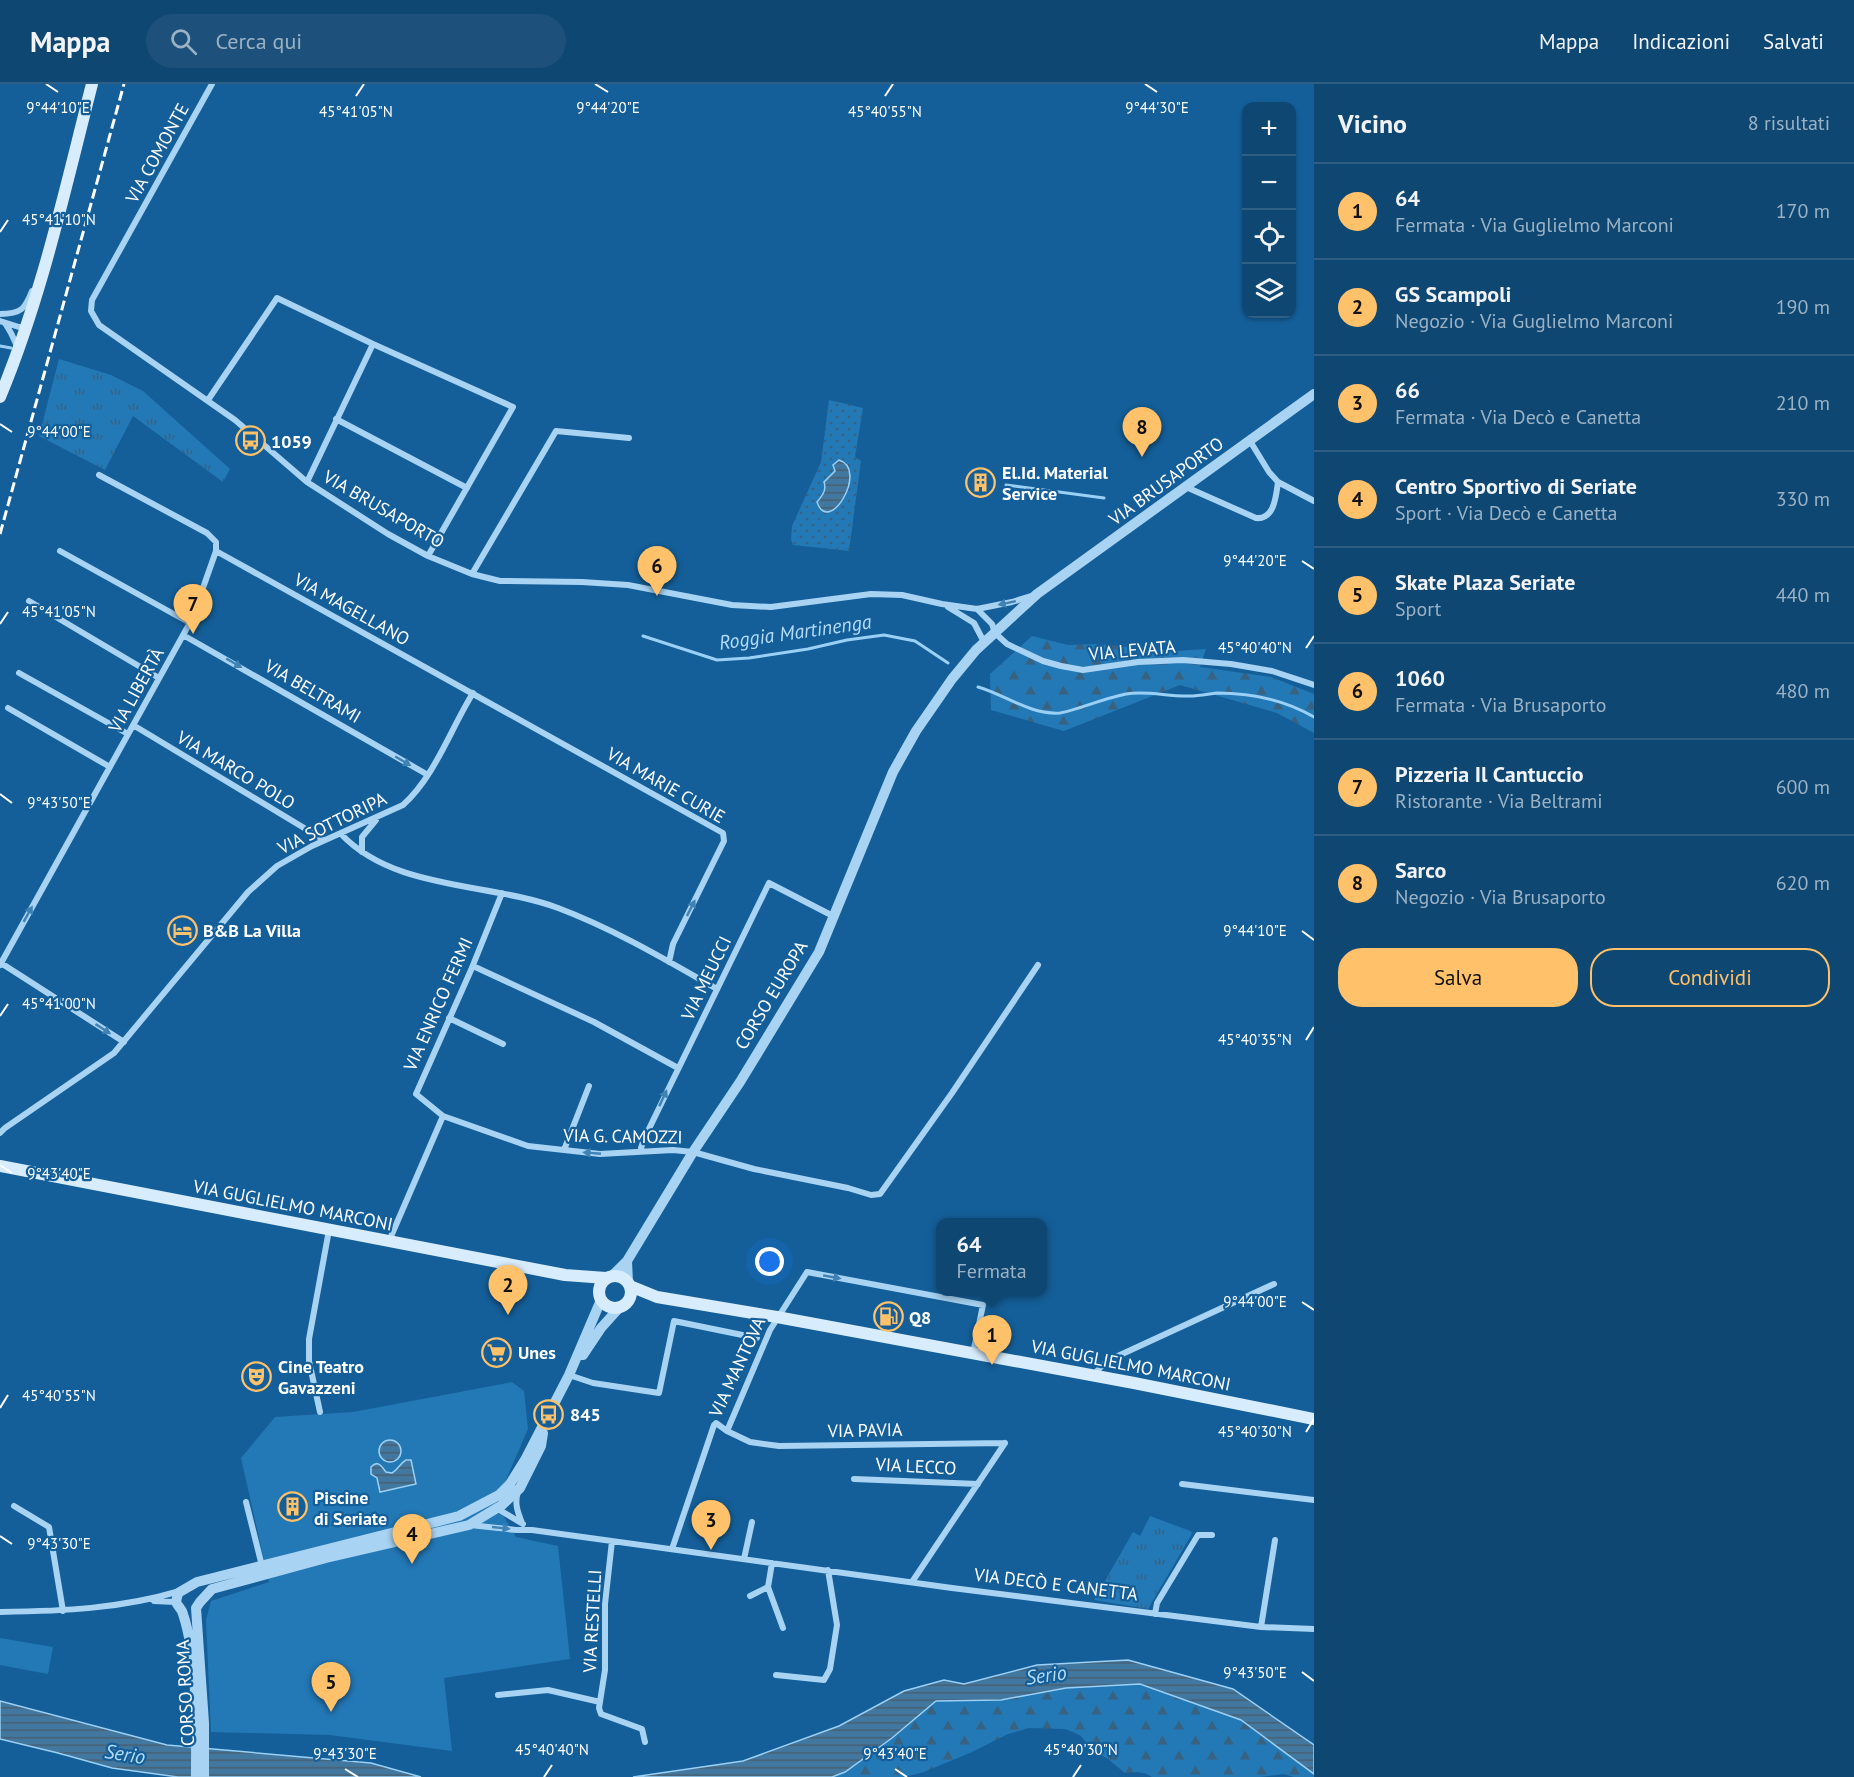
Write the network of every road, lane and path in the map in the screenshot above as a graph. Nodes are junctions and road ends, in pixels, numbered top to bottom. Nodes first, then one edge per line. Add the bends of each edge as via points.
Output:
1 (92, 84) edge
2 (212, 84) edge
3 (45, 266) junction
4 (92, 300) joint
5 (0, 314) edge
6 (11, 314) junction
7 (2, 322) edge
8 (26, 327) junction
9 (373, 344) junction
10 (18, 352) junction
11 (1314, 394) edge
12 (0, 397) edge
13 (208, 400) junction
14 (336, 418) junction
15 (628, 438) dead end
16 (1250, 441) junction
17 (99, 475) dead end
18 (307, 482) junction
19 (1278, 483) junction
20 (1186, 487) junction
21 (467, 488) junction
22 (1314, 501) edge
23 (60, 551) dead end
24 (216, 551) junction
25 (428, 556) junction
26 (472, 574) junction
27 (1037, 594) junction
28 (29, 601) dead end
29 (942, 604) junction
30 (977, 609) junction
31 (190, 623) junction
32 (995, 633) junction
33 (183, 635) junction
34 (984, 642) junction
35 (19, 673) dead end
36 (159, 678) junction
37 (1314, 685) edge
38 (472, 693) junction
39 (8, 708) dead end
40 (133, 725) junction
41 (916, 731) joint
42 (128, 734) junction
43 (110, 767) junction
44 (428, 775) junction
45 (377, 818) junction
46 (341, 834) junction
47 (324, 840) junction
48 (362, 853) junction
49 (502, 893) junction
50 (833, 916) junction
51 (669, 962) junction
52 (0, 964) edge
53 (1038, 965) dead end
54 (473, 966) junction
55 (717, 989) junction
56 (449, 1018) junction
57 (124, 1042) junction
58 (504, 1044) dead end
59 (678, 1068) junction
60 (589, 1086) dead end
61 (443, 1116) junction
62 (0, 1133) edge
63 (564, 1150) junction
64 (642, 1152) junction
65 (693, 1152) junction
66 (0, 1166) edge
67 (329, 1229) junction
68 (389, 1241) junction
69 (627, 1261) junction
70 (579, 1277) junction
71 (609, 1277) junction
72 (629, 1284) junction
73 (1274, 1284) dead end
74 (657, 1297) junction
75 (600, 1298) junction
76 (623, 1304) junction
77 (777, 1317) junction
78 (758, 1338) dead end
79 (973, 1354) junction
80 (569, 1375) junction
81 (1093, 1375) junction
82 (320, 1412) dead end
83 (1314, 1419) edge
84 (544, 1424) junction
85 (727, 1431) junction
86 (1005, 1443) joint
87 (854, 1479) dead end
88 (978, 1484) junction
89 (1182, 1484) dead end
90 (520, 1488) junction
91 (1314, 1500) edge
92 (246, 1502) dead end
93 (14, 1506) dead end
94 (496, 1509) junction
95 (752, 1522) dead end
96 (522, 1524) junction
97 (469, 1525) junction
98 (532, 1530) junction
99 (398, 1532) junction
100 (1212, 1536) dead end
101 (1275, 1540) dead end
102 (612, 1541) junction
103 (672, 1550) junction
104 (744, 1558) junction
105 (772, 1563) junction
106 (262, 1566) junction
107 (828, 1570) junction
108 (912, 1582) junction
109 (768, 1587) junction
110 (183, 1589) junction
111 (750, 1596) dead end
112 (147, 1601) junction
113 (198, 1605) junction
114 (179, 1606) junction
115 (0, 1611) edge
116 (63, 1611) junction
117 (1155, 1614) junction
118 (1262, 1627) junction
119 (783, 1628) dead end
120 (1314, 1629) edge
121 (776, 1675) dead end
122 (498, 1695) dead end
123 (600, 1702) junction
124 (200, 1724) junction
125 (645, 1742) dead end
126 (196, 1777) edge
127 (204, 1777) edge

1 - 3 main road
2 - 4 street, VIA COMONTE
3 - 6 street via 24,308
3 - 8 main road
4 - 13 street, VIA BRUSAPORTO via 91,311 99,325
5 - 6 street
6 - 8 street
7 - 8 street
7 - 10 street
8 - 10 main road
9 - 13 street via 277,298
9 - 14 street
9 - 21 street via 513,407
10 - 12 main road
11 - 16 street, VIA BRUSAPORTO
13 - 18 street, VIA BRUSAPORTO
14 - 18 street
14 - 21 street
15 - 26 street via 556,431
16 - 19 street
16 - 20 street, VIA BRUSAPORTO
17 - 24 street via 207,533 216,542
18 - 25 street, VIA BRUSAPORTO
19 - 20 street via 1275,501 1263,519
19 - 22 street
20 - 27 street, VIA BRUSAPORTO
21 - 25 street
23 - 31 street
24 - 31 street, VIA LIBERTÀ
24 - 38 street, VIA MAGELLANO
25 - 26 street, VIA BRUSAPORTO
26 - 29 street, VIA BRUSAPORTO via 500,581 628,585 732,605 771,607 871,594 902,595
27 -> 30 street, VIA BRUSAPORTO
27 - 32 street, VIA BRUSAPORTO
28 - 36 street
29 - 30 street, VIA BRUSAPORTO
29 - 34 street, VIA BRUSAPORTO via 974,623
30 - 32 street
31 - 33 street, VIA LIBERTÀ
32 - 34 street, VIA BRUSAPORTO
32 - 37 street, VIA LEVATA via 1014,649 1042,661 1083,670 1183,660 1272,671
33 - 36 street, VIA LIBERTÀ
33 -> 44 street, VIA BELTRAMI
34 - 41 street, VIA BRUSAPORTO
35 - 42 street
36 - 40 street, VIA LIBERTÀ
38 - 44 street, VIA SOTTORIPA
51 -> 38 street, VIA MARIE CURIE via 673,944 724,841 723,833
39 - 43 street
40 - 42 street, VIA LIBERTÀ
40 - 47 street, VIA MARCO POLO
41 - 50 street, CORSO EUROPA via 893,772
42 - 43 street, VIA LIBERTÀ
52 -> 43 street, VIA LIBERTÀ
44 - 45 street, VIA SOTTORIPA via 414,796
45 - 46 street, VIA SOTTORIPA
45 - 48 street via 362,837
46 - 47 street, VIA SOTTORIPA
46 - 48 street
47 - 57 street, VIA SOTTORIPA via 277,866 248,892
48 - 49 street via 404,873
49 - 51 street via 557,908
49 - 54 street, VIA ENRICO FERMI
50 - 55 street, VIA MEUCCI via 769,883
50 - 65 street, CORSO EUROPA via 800,986
51 - 55 street
52 -> 57 street
53 - 65 street, VIA G. CAMOZZI via 880,1194 754,1169
54 - 56 street, VIA ENRICO FERMI
54 - 59 street via 594,1022
55 - 59 street, VIA MEUCCI
56 - 58 street
56 - 61 street, VIA ENRICO FERMI via 416,1094
57 - 62 street, VIA SOTTORIPA
64 -> 59 street, VIA MEUCCI via 644,1139
60 - 63 street
61 - 63 street, VIA G. CAMOZZI via 528,1146
61 - 68 street
64 -> 63 street, VIA G. CAMOZZI via 600,1154
64 - 65 street, VIA G. CAMOZZI
65 - 69 street, CORSO EUROPA
66 - 67 main road, VIA GUGLIELMO MARCONI
67 - 68 main road, VIA GUGLIELMO MARCONI
67 - 82 street via 309,1339 309,1361
68 - 70 main road, VIA GUGLIELMO MARCONI
69 - 71 street, CORSO EUROPA
69 - 72 street
70 - 71 main road, VIA GUGLIELMO MARCONI
70 - 75 main road
71 - 72 main road via 620,1276
71 - 75 main road, CORSO EUROPA via 600,1286
72 - 74 main road, VIA GUGLIELMO MARCONI
72 - 76 main road via 630,1296
73 - 81 street via 1107,1361
74 - 76 main road, VIA GUGLIELMO MARCONI
74 - 77 main road, VIA GUGLIELMO MARCONI
75 - 76 main road via 608,1306
75 - 80 street, CORSO EUROPA
76 - 80 street, CORSO EUROPA
77 - 79 main road, VIA GUGLIELMO MARCONI
77 -> 79 street, VIA MANTOVA via 807,1272 983,1305
77 - 85 street, VIA MANTOVA
78 - 80 street via 674,1321 659,1393 593,1383
79 - 81 main road, VIA GUGLIELMO MARCONI
80 - 84 street, CORSO EUROPA
81 - 83 main road, VIA GUGLIELMO MARCONI
84 - 90 street, CORSO EUROPA via 541,1446
84 - 99 street, CORSO EUROPA via 510,1485 499,1495 459,1516
85 - 86 street, VIA PAVIA via 750,1442 779,1446
85 - 103 street, VIA MANTOVA via 714,1425
86 - 88 street, VIA LECCO
87 - 88 street, VIA LECCO
88 - 108 street, VIA LECCO
89 - 91 street
90 - 94 street, CORSO EUROPA
90 - 96 street via 516,1498
92 - 106 street
93 - 116 street via 50,1527
94 - 96 street, VIA DECÒ E CANETTA
94 - 97 street, CORSO EUROPA
94 - 99 street via 425,1529
95 - 104 street
96 - 98 street, VIA DECÒ E CANETTA
97 -> 98 street, VIA DECÒ E CANETTA
97 - 113 street, VIA DECÒ E CANETTA via 219,1586
98 - 102 street, VIA DECÒ E CANETTA
99 - 106 street
100 - 117 street, VIA DECÒ E CANETTA via 1198,1535 1157,1603
101 - 118 street
102 - 103 street, VIA DECÒ E CANETTA
102 - 123 street, VIA RESTELLI
103 - 104 street, VIA DECÒ E CANETTA
104 - 105 street, VIA DECÒ E CANETTA
105 - 107 street, VIA DECÒ E CANETTA
105 - 109 street
106 - 110 street
107 - 108 street, VIA DECÒ E CANETTA
107 - 121 street via 837,1625 830,1669 824,1680
108 - 117 street, VIA DECÒ E CANETTA
109 - 111 street
109 - 119 street
110 - 112 street
110 - 113 street via 196,1591
110 - 114 street via 177,1595
112 - 114 street
112 - 116 street
113 - 114 street via 190,1612
113 - 124 street, CORSO ROMA
114 - 124 street, CORSO ROMA via 189,1640
115 - 116 street
117 - 118 street, VIA DECÒ E CANETTA
118 - 120 street, VIA DECÒ E CANETTA
122 - 123 street, VIA RESTELLI via 548,1690
123 - 125 street via 601,1714 642,1730
124 - 126 street, CORSO ROMA
124 - 127 street, CORSO ROMA

